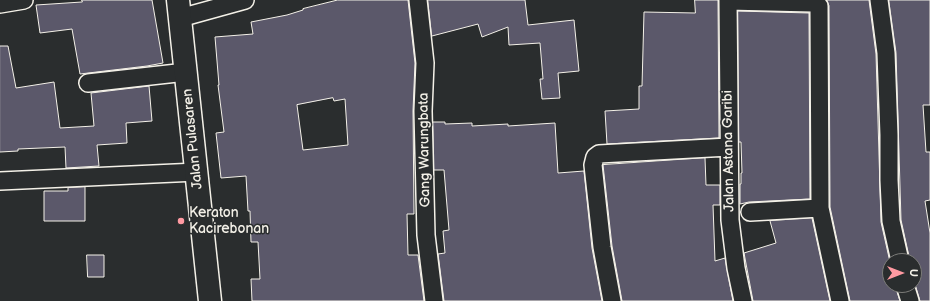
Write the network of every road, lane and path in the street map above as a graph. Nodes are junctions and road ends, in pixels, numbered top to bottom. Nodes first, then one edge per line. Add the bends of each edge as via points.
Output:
1 (24, 0) edge
2 (244, 0) edge
3 (418, 0) edge
4 (879, 0) edge
5 (728, 1) edge
6 (0, 4) edge
7 (179, 9) edge
8 (186, 72) junction
9 (88, 83) dead end
10 (729, 147) junction
11 (197, 172) junction
12 (0, 181) edge
13 (820, 208) junction
14 (750, 212) dead end
15 (898, 253) edge
16 (210, 301) edge
17 (434, 301) edge
18 (612, 301) edge
19 (743, 301) edge
20 (840, 301) edge

1 - 6 street
2 - 7 street
3 - 17 street, Gang Warungbata via 425,63 423,110 426,228
4 - 15 street via 886,53 891,221
5 - 10 street, Jalan Astana Garibi
5 - 13 street via 812,3 819,6
7 - 8 main road, Jalan Pulasaren
8 - 9 street
8 - 11 main road, Jalan Pulasaren
10 - 18 street via 599,154 596,157 593,165 596,200
10 - 19 street, Jalan Astana Garibi via 730,220
11 - 12 street
11 - 16 main road, Jalan Pulasaren
13 - 14 street
13 - 20 street

